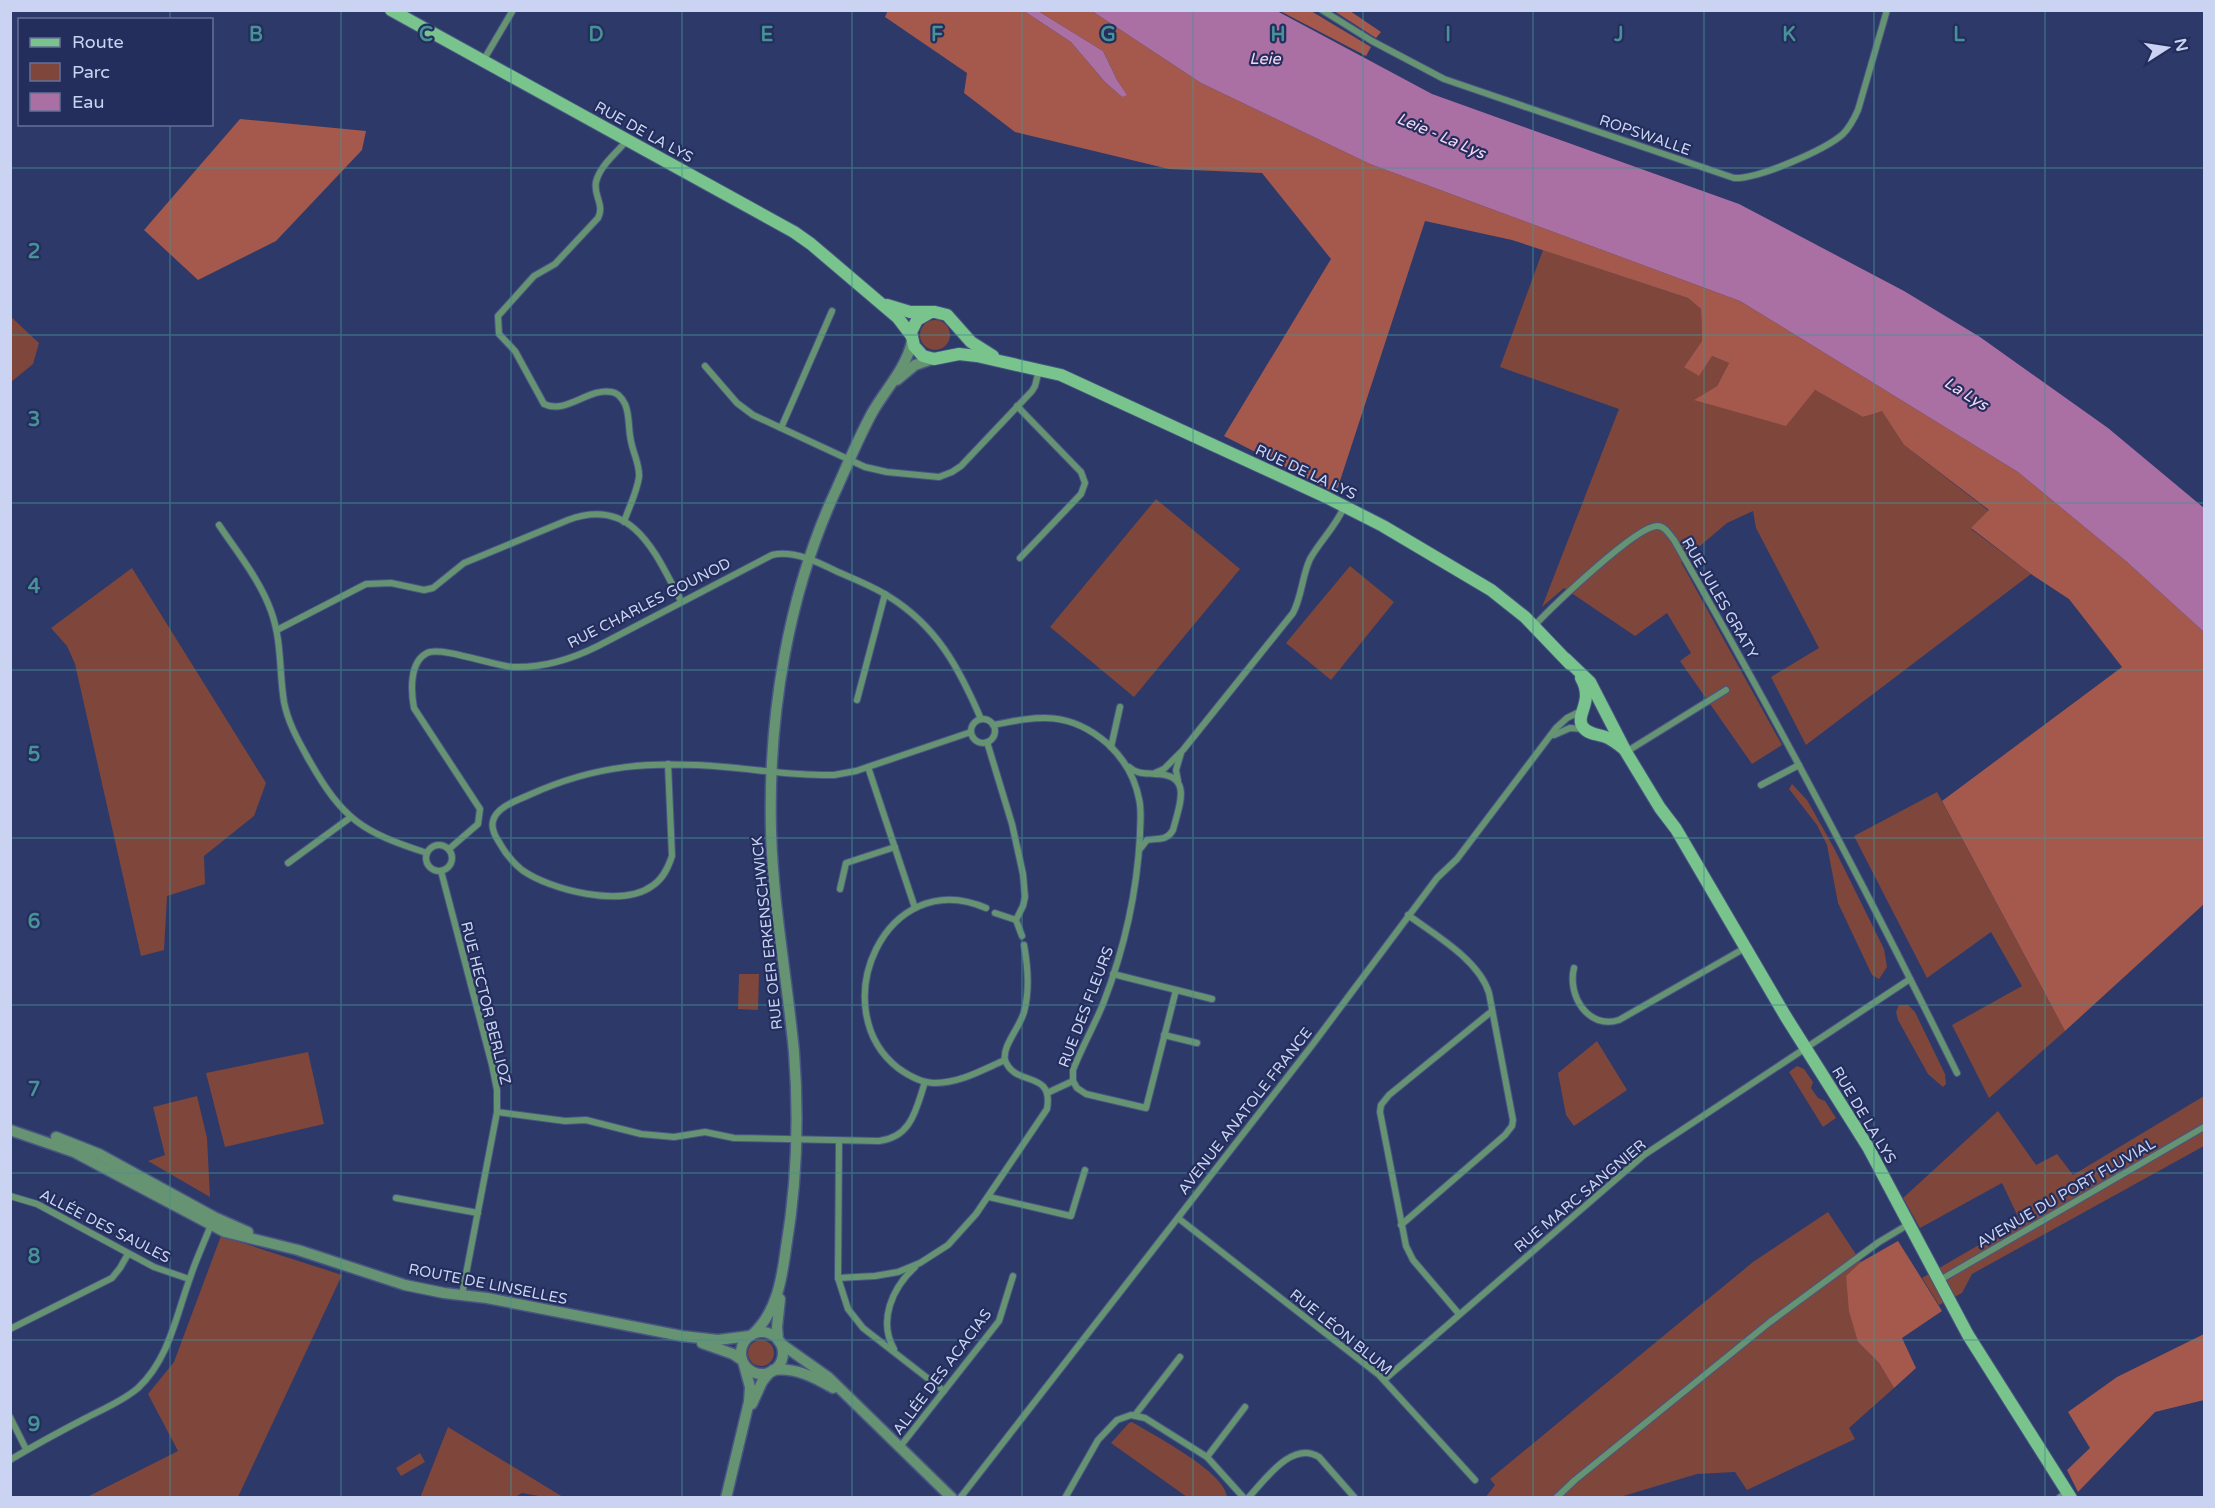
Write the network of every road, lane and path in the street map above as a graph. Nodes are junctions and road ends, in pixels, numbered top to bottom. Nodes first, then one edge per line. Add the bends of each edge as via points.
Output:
1 (391, 10) edge
2 (513, 10) edge
3 (1322, 10) edge
4 (1887, 10) edge
5 (483, 61) junction
6 (627, 140) junction
7 (871, 296) junction
8 (832, 311) dead end
9 (929, 313) junction
10 (955, 324) junction
11 (912, 338) junction
12 (945, 357) junction
13 (932, 359) junction
14 (1005, 361) junction
15 (705, 366) dead end
16 (1039, 369) junction
17 (888, 389) junction
18 (1017, 406) junction
19 (781, 428) junction
20 (850, 460) junction
21 (1345, 506) junction
22 (624, 522) junction
23 (219, 525) dead end
24 (1020, 558) dead end
25 (810, 560) junction
26 (885, 594) junction
27 (681, 601) junction
28 (1534, 626) junction
29 (277, 630) junction
30 (1566, 659) junction
31 (1726, 690) dead end
32 (857, 700) dead end
33 (1120, 707) dead end
34 (1584, 709) junction
35 (1608, 713) junction
36 (981, 719) junction
37 (993, 725) junction
38 (971, 732) junction
39 (1590, 732) junction
40 (1549, 740) junction
41 (987, 742) junction
42 (1111, 747) junction
43 (1183, 750) junction
44 (1626, 752) junction
45 (1123, 761) junction
46 (668, 764) junction
47 (1799, 765) junction
48 (868, 767) junction
49 (772, 771) junction
50 (1153, 774) junction
51 (1178, 781) junction
52 (1761, 785) dead end
53 (1137, 790) junction
54 (351, 817) junction
55 (1140, 824) junction
56 (1158, 839) junction
57 (895, 847) junction
58 (449, 849) junction
59 (427, 853) junction
60 (1139, 853) junction
61 (288, 863) dead end
62 (441, 871) junction
63 (840, 889) dead end
64 (915, 908) junction
65 (986, 908) dead end
66 (995, 914) dead end
67 (1408, 915) junction
68 (1016, 920) junction
69 (1022, 936) dead end
70 (1023, 945) dead end
71 (1745, 948) junction
72 (1574, 968) dead end
73 (1113, 974) junction
74 (1911, 979) junction
75 (1176, 990) junction
76 (1212, 999) dead end
77 (1492, 1011) junction
78 (1164, 1035) junction
79 (1197, 1043) dead end
80 (1805, 1047) junction
81 (1005, 1060) junction
82 (1957, 1073) dead end
83 (1073, 1081) junction
84 (925, 1082) junction
85 (1047, 1093) junction
86 (497, 1112) junction
87 (10, 1123) edge
88 (2205, 1127) edge
89 (10, 1130) edge
90 (796, 1140) junction
91 (839, 1142) junction
92 (1085, 1170) dead end
93 (10, 1196) edge
94 (988, 1197) junction
95 (396, 1198) dead end
96 (478, 1213) junction
97 (1178, 1218) junction
98 (213, 1221) junction
99 (1909, 1224) junction
100 (1401, 1225) junction
101 (128, 1254) junction
102 (920, 1263) junction
103 (1013, 1275) dead end
104 (838, 1278) junction
105 (189, 1279) junction
106 (781, 1279) junction
107 (1940, 1280) junction
108 (462, 1295) junction
109 (1460, 1314) junction
110 (10, 1329) edge
111 (752, 1334) junction
112 (682, 1336) junction
113 (779, 1342) junction
114 (896, 1353) junction
115 (1180, 1357) dead end
116 (743, 1362) junction
117 (771, 1371) junction
118 (1384, 1380) junction
119 (944, 1391) junction
120 (846, 1396) junction
121 (1245, 1407) dead end
122 (1135, 1415) junction
123 (10, 1417) edge
124 (747, 1418) junction
125 (899, 1448) junction
126 (26, 1449) junction
127 (1207, 1457) junction
128 (10, 1460) edge
129 (1474, 1480) dead end
130 (2066, 1496) edge
131 (726, 1497) edge
132 (952, 1497) edge
133 (960, 1497) edge
134 (1065, 1497) edge
135 (1246, 1497) edge
136 (1355, 1497) edge
137 (1556, 1497) edge

1 - 5 main road, RUE DE LA LYS
2 - 5 street
3 - 4 street, ROPSWALLE via 1444,79 1734,178 1764,172 1819,149 1842,134 1858,110
5 - 6 main road, RUE DE LA LYS
6 - 7 main road, RUE DE LA LYS via 794,232
6 - 22 street via 596,181 601,209 598,218 557,262 536,274 500,312 497,323 501,338 515,351 544,404 558,406 603,392 621,398 626,406 639,474
7 - 9 main road, RUE DE LA LYS via 902,310
7 - 11 main road, RUE DE LA LYS via 903,323
8 - 19 street
9 - 10 main road via 944,314
9 - 11 main road via 917,320
10 - 12 main road via 957,343
10 - 14 main road, RUE DE LA LYS via 971,342
11 - 13 main road via 919,353
11 - 17 street, RUE OER ERKENSCHWICK via 909,352
12 - 13 main road
12 - 14 main road, RUE DE LA LYS via 966,354
13 - 17 street, RUE OER ERKENSCHWICK via 910,368
14 - 16 main road, RUE DE LA LYS
15 - 19 street via 745,410
16 - 18 street via 1035,386
16 - 21 main road, RUE DE LA LYS via 1068,378
17 - 20 street, RUE OER ERKENSCHWICK
18 - 20 street via 968,459 946,476 932,478 875,470
18 - 24 street via 1081,472 1086,483 1081,494
19 - 20 street
20 - 25 street, RUE OER ERKENSCHWICK
21 - 28 main road, RUE DE LA LYS via 1479,582
21 - 43 street via 1308,564 1293,614
22 - 27 street via 648,541
22 - 29 street via 594,515 572,519 464,563 429,590 391,583 366,584
23 - 29 street via 265,597
25 - 26 street, RUE CHARLES GOUNOD
25 - 27 street, RUE CHARLES GOUNOD via 792,554 772,555
25 - 49 street, RUE OER ERKENSCHWICK via 783,665
26 - 32 street
26 - 36 street, RUE CHARLES GOUNOD via 943,645
27 - 58 street, RUE CHARLES GOUNOD via 598,646 556,662 515,667 436,651 426,653 413,678 414,708 480,809 478,824
28 - 30 main road, RUE DE LA LYS
28 - 47 street, RUE JULES GRATY via 1593,568 1652,527 1664,528 1710,602
29 - 54 street via 284,700 291,724 327,791
30 - 34 main road, RUE DE LA LYS via 1586,687
30 - 35 main road, RUE DE LA LYS via 1586,676
31 - 44 street
33 - 42 street
34 - 35 main road via 1595,705
34 - 39 main road via 1580,720
34 - 40 street, AVENUE ANATOLE FRANCE via 1562,722
35 - 39 main road via 1606,728 1599,733
35 - 44 main road, RUE DE LA LYS
36 - 37 street
36 - 38 street via 972,725
37 - 41 street via 993,736
37 - 42 street, RUE DES FLEURS via 1050,717 1078,725
38 - 41 street via 977,741
38 - 48 street
39 - 40 street, AVENUE ANATOLE FRANCE via 1570,728
39 - 44 main road, RUE DE LA LYS via 1609,739
40 - 67 street, AVENUE ANATOLE FRANCE via 1457,860
41 - 68 street via 1023,874 1025,897
42 - 45 street, RUE DES FLEURS
43 - 50 street
43 - 51 street via 1176,770
44 - 71 main road, RUE DE LA LYS
45 - 50 street via 1136,772
45 - 53 street, RUE DES FLEURS
46 - 46 street via 672,856 664,874 652,887 623,895 596,895 544,882 513,862 500,844 493,827 495,815 508,805 561,781 604,769
46 - 49 street
47 - 52 street
47 - 74 street, RUE JULES GRATY
48 - 49 street via 834,775
48 - 57 street
49 - 90 street, RUE OER ERKENSCHWICK via 772,854 794,1052
50 - 51 street
50 - 53 street via 1141,779
51 - 56 street via 1182,793 1173,830
53 - 55 street, RUE DES FLEURS
54 - 59 street via 376,834
54 - 61 street
55 - 56 street via 1144,833
55 - 60 street, RUE DES FLEURS
56 - 60 street via 1145,841
57 - 63 street via 846,863
57 - 64 street
58 - 59 street via 436,845
58 - 62 street via 452,862
59 - 62 street via 429,867
60 - 73 street, RUE DES FLEURS via 1130,915
62 - 86 street, RUE HECTOR BERLIOZ via 494,1070
64 - 65 street via 936,900 957,900
64 - 84 street via 878,943 867,977 867,1011 874,1039 887,1058
66 - 68 street
67 - 77 street via 1478,969
67 - 97 street, AVENUE ANATOLE FRANCE
68 - 69 street
70 - 81 street via 1026,999
71 - 72 street via 1619,1020 1609,1022 1592,1018 1584,1010 1572,986
71 - 80 main road, RUE DE LA LYS
73 - 75 street
73 - 83 street, RUE DES FLEURS via 1073,1070
74 - 80 street
74 - 82 street, RUE JULES GRATY
75 - 76 street
75 - 78 street
77 - 100 street via 1512,1126
77 - 100 street via 1381,1105
78 - 79 street
78 - 83 street via 1146,1108 1086,1094
80 - 99 main road, RUE DE LA LYS via 1868,1147
80 - 109 street, RUE MARC SANGNIER via 1644,1155
81 - 84 street via 954,1081
81 - 85 street via 1015,1075 1039,1082
83 - 85 street, RUE DES FLEURS
84 - 91 street via 912,1120 902,1133 885,1140
85 - 94 street via 1045,1114
86 - 90 street via 586,1120 644,1134 681,1137 705,1132
86 - 96 street, RUE HECTOR BERLIOZ
87 - 98 street, ROUTE DE LINSELLES via 88,1149
88 - 107 street, AVENUE DU PORT FLUVIAL
89 - 98 street, ROUTE DE LINSELLES via 74,1152
90 - 91 street
90 - 106 street, RUE OER ERKENSCHWICK
91 - 104 street
92 - 94 street via 1071,1216
93 - 101 street, ALLÉE DES SAULES via 38,1204
94 - 102 street via 958,1236
95 - 96 street
96 - 108 street, RUE HECTOR BERLIOZ
97 - 118 street, RUE LÉON BLUM
97 - 133 street, AVENUE ANATOLE FRANCE
98 - 105 street
98 - 108 street, ROUTE DE LINSELLES via 375,1276
99 - 107 main road, RUE DE LA LYS
99 - 137 street via 1770,1322
100 - 109 street via 1408,1253
101 - 105 street, ALLÉE DES SAULES
101 - 110 street via 112,1278
102 - 104 street via 888,1274
102 - 114 street via 900,1284 887,1317 887,1334
103 - 119 street, ALLÉE DES ACACIAS via 999,1321
104 - 114 street via 843,1299 855,1319
105 - 126 street via 163,1354 142,1383 121,1400
106 - 111 street, RUE OER ERKENSCHWICK via 766,1319
106 - 113 street, RUE OER ERKENSCHWICK
107 - 130 main road, RUE DE LA LYS via 1981,1357
108 - 112 street, ROUTE DE LINSELLES
109 - 118 street, RUE MARC SANGNIER
111 - 112 street, ROUTE DE LINSELLES via 718,1340
111 - 113 street via 767,1332
111 - 116 street via 742,1345
112 - 116 street, ROUTE DE LINSELLES via 726,1351
113 - 117 street via 782,1358
113 - 120 street via 828,1377
114 - 119 street
115 - 122 street
116 - 117 street via 757,1373
116 - 124 street via 750,1387
117 - 120 street via 803,1373
117 - 124 street via 758,1389
118 - 129 street, RUE LÉON BLUM
119 - 125 street, ALLÉE DES ACACIAS
120 - 125 street
121 - 127 street
122 - 127 street
122 - 134 street via 1119,1419 1098,1440
123 - 126 street
124 - 131 street
125 - 132 street
126 - 128 street
127 - 135 street
135 - 136 street via 1290,1456 1305,1452 1319,1457

